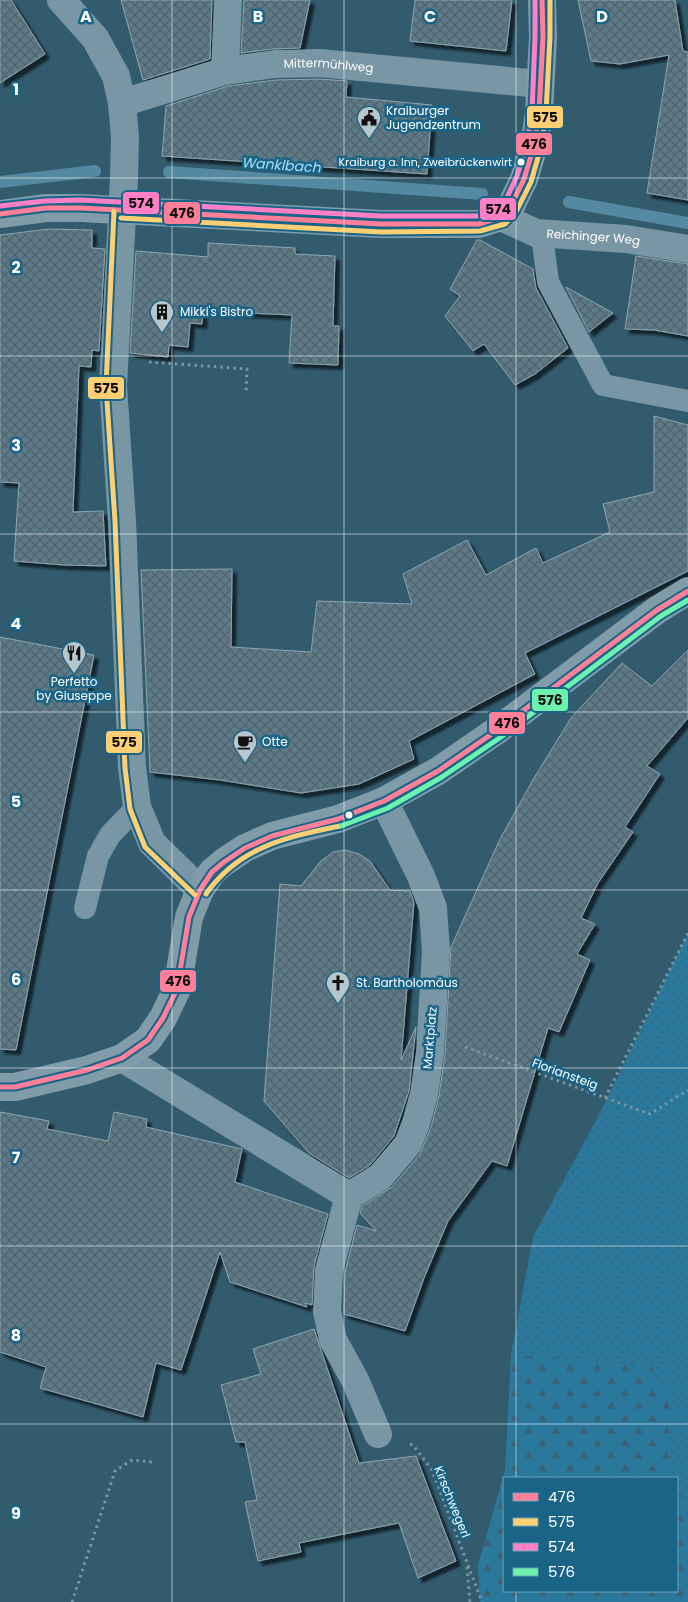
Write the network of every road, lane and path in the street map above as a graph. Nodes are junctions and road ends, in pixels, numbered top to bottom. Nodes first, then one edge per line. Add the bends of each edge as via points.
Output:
1 (61, 0) edge
2 (228, 0) edge
3 (542, 0) edge
4 (225, 70) junction
5 (540, 84) junction
6 (122, 103) junction
7 (121, 211) junction
8 (0, 214) edge
9 (501, 217) junction
10 (536, 233) junction
11 (688, 249) edge
12 (114, 360) junction
13 (246, 394) dead end
14 (688, 401) edge
15 (688, 591) edge
16 (384, 801) junction
17 (137, 807) junction
18 (200, 890) junction
19 (85, 908) dead end
20 (688, 933) edge
21 (431, 1035) junction
22 (122, 1058) junction
23 (8, 1087) edge
24 (688, 1090) edge
25 (605, 1098) junction
26 (349, 1196) junction
27 (378, 1434) joint
28 (153, 1462) dead end
29 (467, 1561) junction
30 (72, 1602) edge
31 (470, 1602) edge
32 (482, 1602) edge

1 - 6 street via 95,38 116,76
2 - 4 street
3 - 5 main road
4 - 5 street, Mittermühlweg via 319,63
4 - 6 street, Mittermühlweg
5 - 9 main road via 534,146 524,179 510,208
6 - 7 street
7 - 8 main road via 46,208
7 - 9 main road via 381,224 479,224
7 - 12 street
9 - 10 street, Reichinger Weg
10 - 11 street, Reichinger Weg via 626,239
10 - 14 lane via 543,244 548,282 603,385
12 - 13 path via 247,369
12 - 17 street via 132,767
15 - 16 main road via 656,610 496,731 438,771
16 - 18 main road via 338,819 272,836 245,848 212,872
16 - 21 street, Marktplatz via 433,908 436,951
17 - 18 street via 152,843
17 - 19 lane via 110,835 98,856
18 - 22 main road via 189,917 177,989 148,1040
20 - 25 path
21 - 25 path, Floriansteig
21 - 26 street, Marktplatz via 424,1094 408,1144 380,1177
22 - 23 main road via 87,1070
22 - 26 street
24 - 25 path, Floriansteig via 650,1114
26 - 27 street via 329,1270 327,1311 333,1340 355,1380
27 - 29 path, Kirschwegerl via 413,1445 432,1470
28 - 30 path via 132,1460 115,1471
29 - 31 path
29 - 32 path, Kirschwegerl

